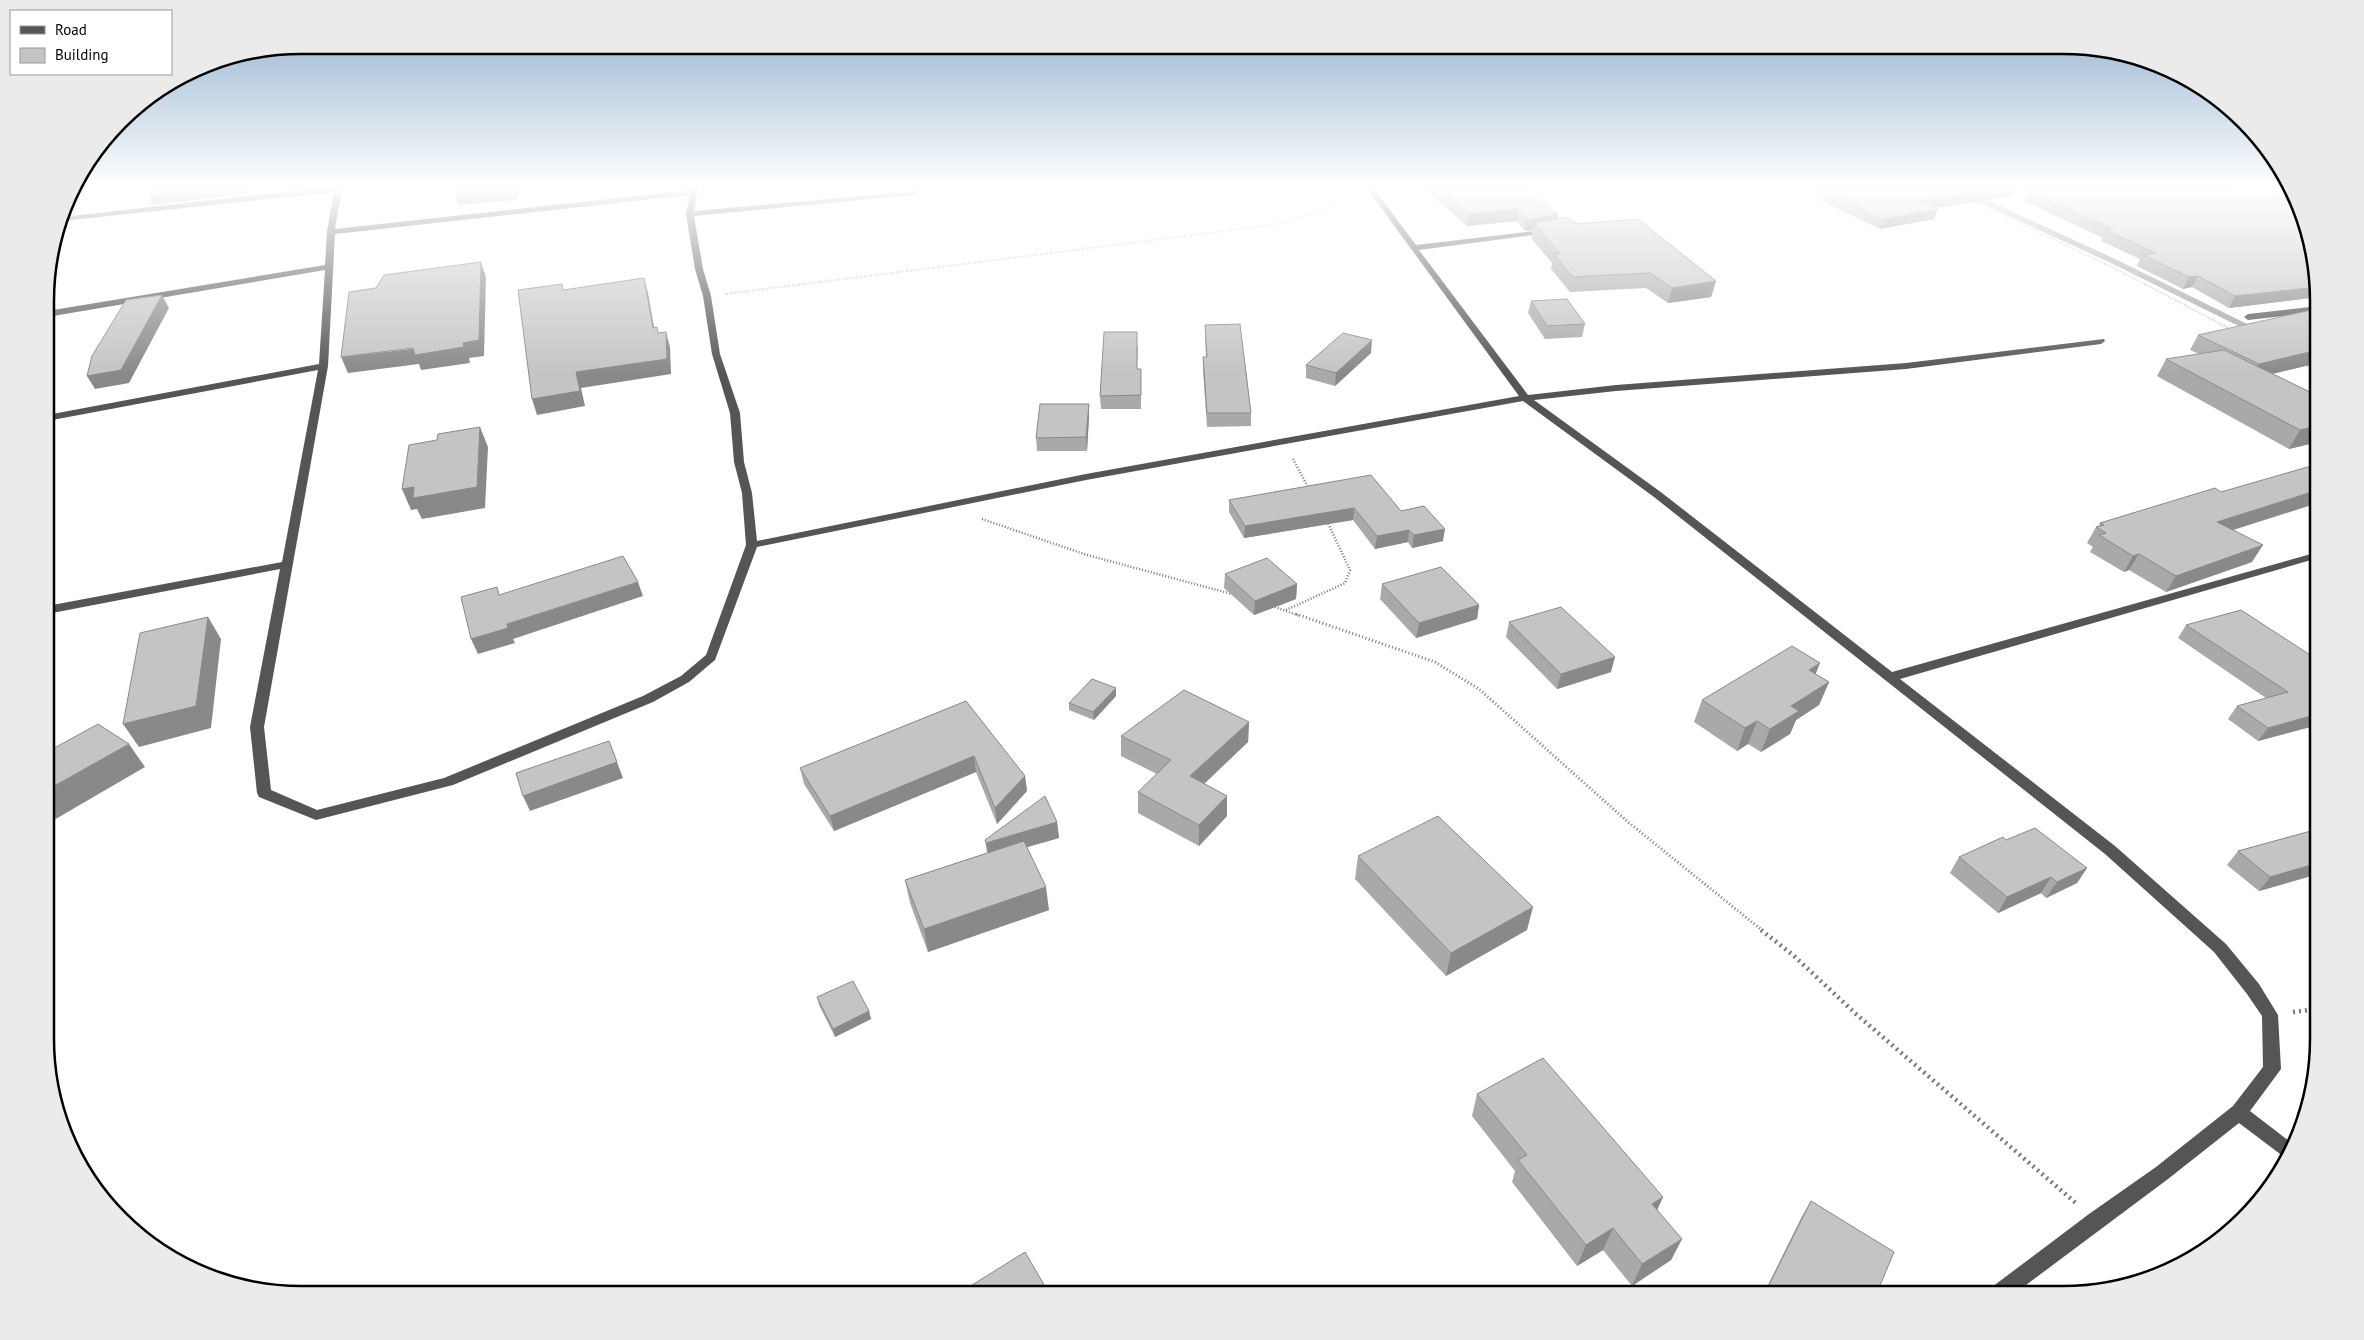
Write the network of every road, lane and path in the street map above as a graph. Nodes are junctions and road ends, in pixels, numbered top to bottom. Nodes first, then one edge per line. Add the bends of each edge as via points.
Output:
1 (1414, 248) edge
2 (331, 249) edge
3 (696, 249) edge
4 (1085, 249) edge
5 (2073, 249) edge
6 (330, 267) junction
7 (707, 296) junction
8 (2310, 310) edge
9 (54, 313) edge
10 (2248, 318) dead end
11 (2238, 332) edge
12 (2101, 341) dead end
13 (2301, 362) edge
14 (322, 366) junction
15 (2310, 367) edge
16 (1525, 398) junction
17 (54, 417) edge
18 (1283, 441) junction
19 (1310, 490) edge
20 (941, 505) junction
21 (1323, 514) edge
22 (752, 545) junction
23 (2310, 557) edge
24 (287, 564) junction
25 (1237, 595) edge
26 (1270, 605) edge
27 (54, 609) edge
28 (1286, 610) junction
29 (1891, 677) junction
30 (2239, 1112) junction
31 (2285, 1148) edge
32 (2096, 1220) junction
33 (2009, 1286) edge

1 - 16 street
2 - 6 street
3 - 7 street
4 - 7 path
5 - 11 path
6 - 9 street
6 - 14 street
7 - 22 street via 716,354 736,413 738,462 747,493
8 - 10 street
12 - 16 street via 1906,366
13 - 15 path
14 - 17 street
14 - 24 street
16 - 18 street
16 - 29 street via 1658,495
18 - 19 path
18 - 20 street
20 - 22 street
20 - 25 path via 1087,555
21 - 28 path via 1350,570 1345,582
22 - 24 street via 711,657 685,679 648,699 448,782 316,815 264,793 257,727
23 - 29 street
24 - 27 street
26 - 28 path
28 - 32 path via 1435,662 1479,689 1628,822 1793,955 1856,1014
29 - 30 street via 2110,850 2220,948 2253,988 2270,1015 2272,1069
30 - 31 street
30 - 32 street
32 - 33 street

